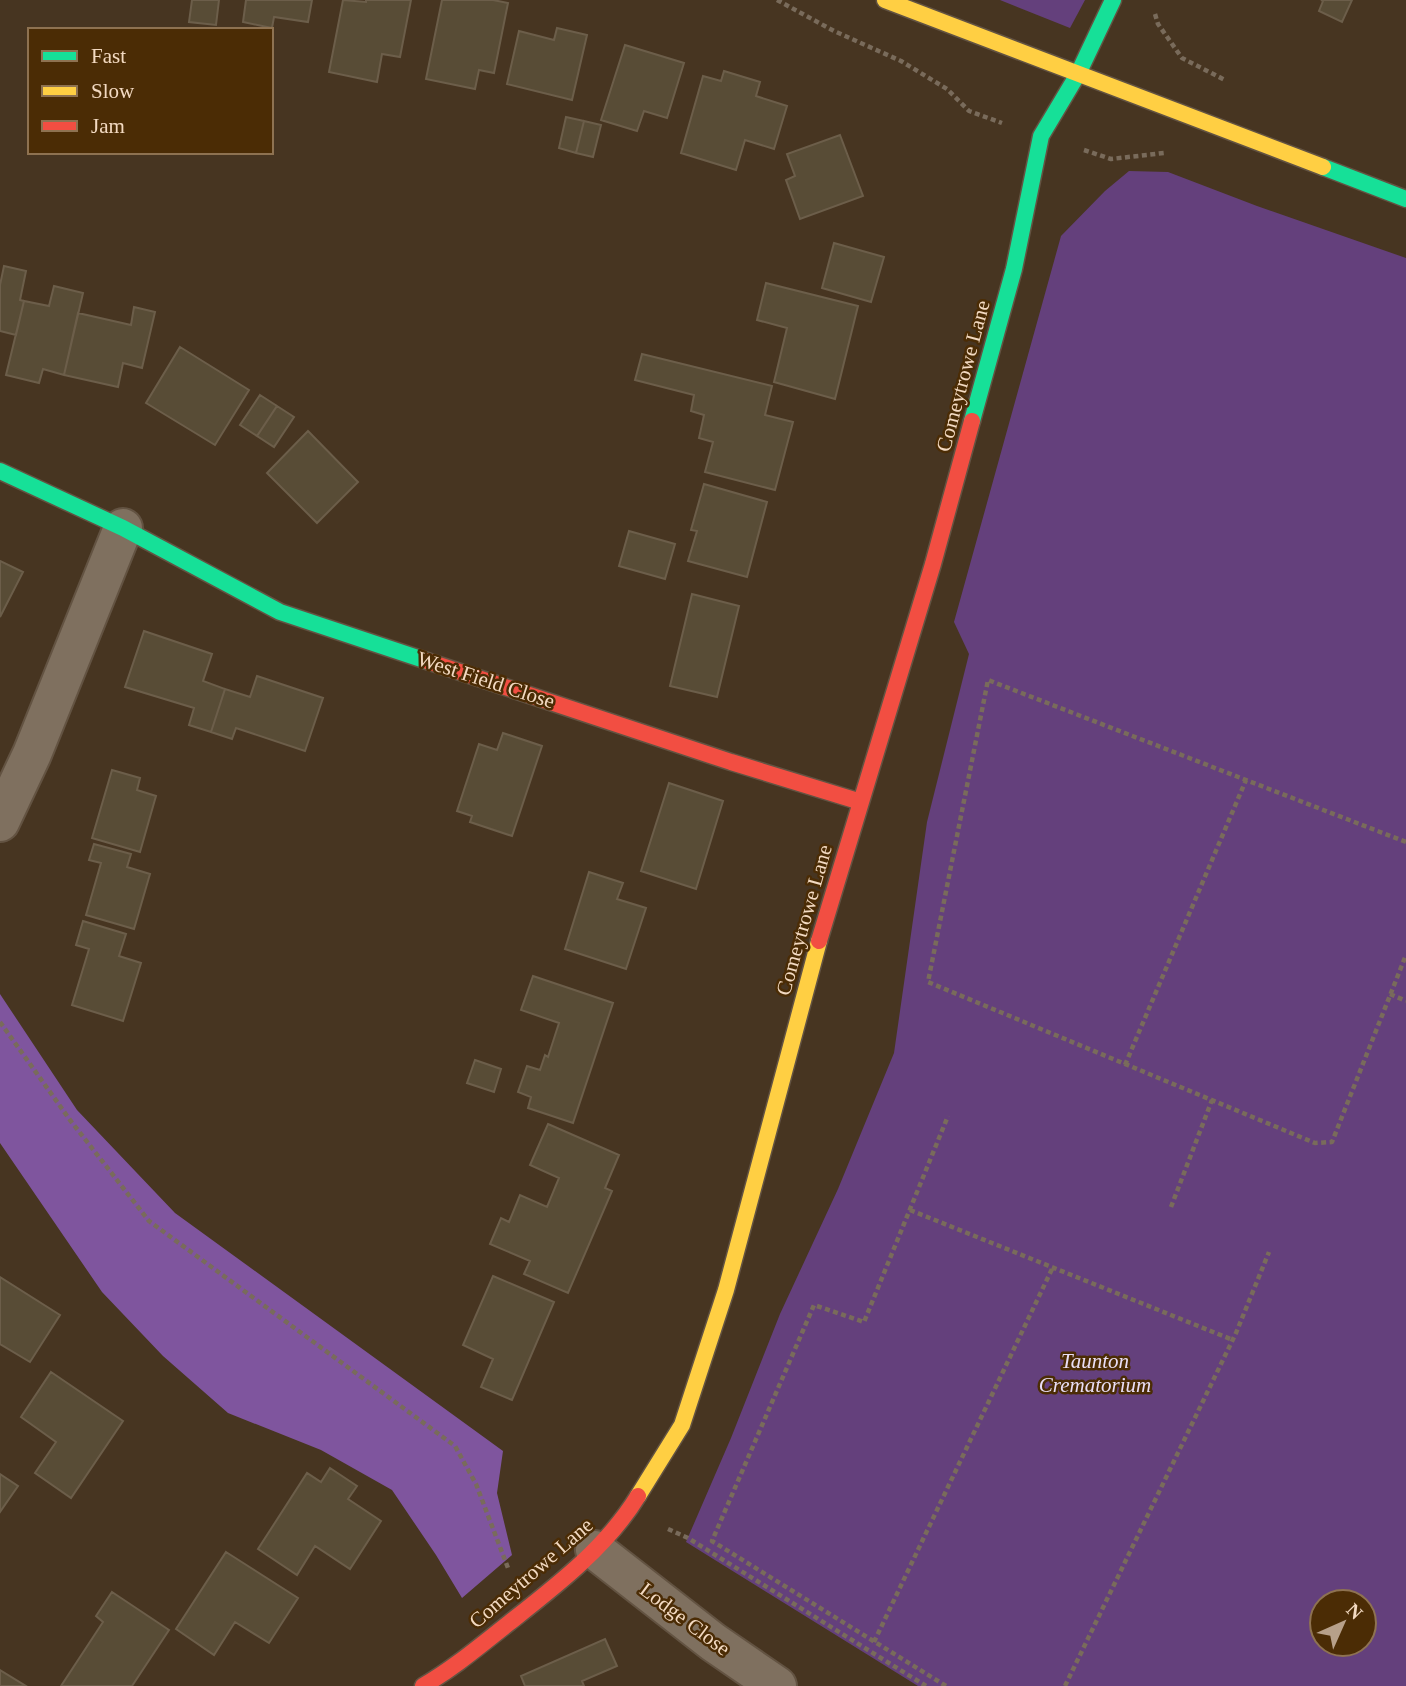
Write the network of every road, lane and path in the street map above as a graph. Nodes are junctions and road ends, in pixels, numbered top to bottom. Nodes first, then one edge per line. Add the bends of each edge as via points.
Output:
1 (777, 0) edge
2 (885, 0) edge
3 (1113, 0) edge
4 (1155, 13) dead end
5 (1078, 74) junction
6 (1214, 126) junction
7 (1041, 136) junction
8 (1241, 137) junction
9 (1406, 199) edge
10 (0, 471) edge
11 (123, 528) junction
12 (1246, 780) junction
13 (862, 802) junction
14 (0, 820) edge
15 (1406, 842) edge
16 (1406, 954) edge
17 (1390, 994) junction
18 (1406, 1001) edge
19 (0, 1022) edge
20 (1125, 1065) junction
21 (1212, 1100) junction
22 (948, 1116) dead end
23 (1171, 1207) dead end
24 (909, 1210) junction
25 (1269, 1252) dead end
26 (1052, 1269) junction
27 (1233, 1340) junction
28 (629, 1511) junction
29 (595, 1550) junction
30 (537, 1601) junction
31 (874, 1642) junction
32 (423, 1686) edge
33 (777, 1686) edge
34 (926, 1686) edge
35 (946, 1686) edge
36 (1065, 1686) edge

1 - 7 path via 901,61 947,89 969,111
2 - 5 street
3 - 5 street, Comeytrowe Lane
4 - 8 path via 1182,58 1230,83
5 - 6 street
5 - 7 street, Comeytrowe Lane
6 - 7 path via 1161,154 1111,159
6 - 8 street
7 - 13 street, Comeytrowe Lane via 1014,269
8 - 9 street
10 - 11 street, West Field Close
11 - 13 street, West Field Close via 280,612
11 - 14 street via 32,754
12 - 15 path
12 - 20 path
12 - 20 path via 988,680 928,982
13 - 28 street, Comeytrowe Lane via 814,958 726,1290 682,1424
16 - 17 path
17 - 18 path
17 - 21 path via 1332,1142 1315,1143
19 - 30 path via 69,1120 149,1221 456,1446 476,1484 508,1569
20 - 21 path
21 - 23 path
22 - 24 path
24 - 26 path
24 - 31 path via 864,1322 814,1305 712,1541
25 - 27 path
26 - 27 path
26 - 31 path
27 - 36 path
28 - 29 street, Comeytrowe Lane
28 - 34 path via 688,1538
29 - 30 street, Comeytrowe Lane
29 - 33 street, Lodge Close
30 - 32 street, Comeytrowe Lane
31 - 35 path

